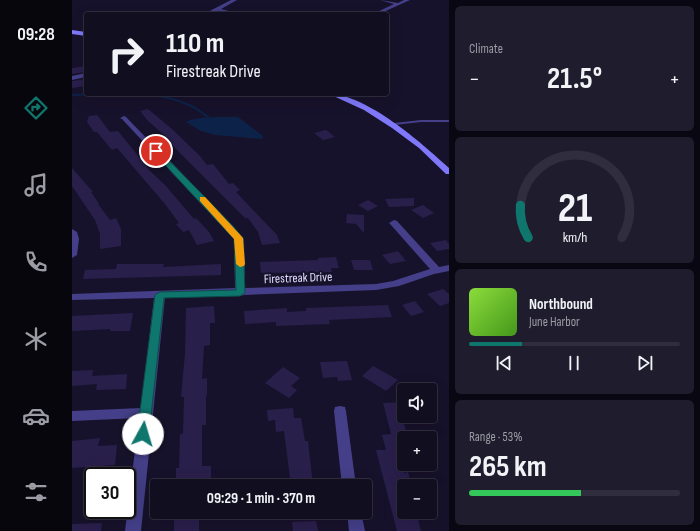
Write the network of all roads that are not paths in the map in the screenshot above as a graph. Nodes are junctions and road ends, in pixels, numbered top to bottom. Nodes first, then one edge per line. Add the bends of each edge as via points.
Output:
1 (235, 0) edge
2 (382, 0) edge
3 (408, 0) edge
4 (398, 4) junction
5 (217, 9) junction
6 (210, 12) edge
7 (230, 12) edge
8 (380, 12) edge
9 (72, 32) edge
10 (84, 34) edge
11 (84, 75) edge
12 (72, 78) edge
13 (337, 96) edge
14 (124, 118) dead end
15 (449, 121) edge
16 (394, 124) junction
17 (448, 170) edge
18 (394, 223) dead end
19 (72, 232) edge
20 (72, 255) edge
21 (449, 268) edge
22 (436, 270) junction
23 (240, 293) junction
24 (160, 295) junction
25 (72, 297) edge
26 (340, 411) dead end
27 (145, 413) junction
28 (72, 416) edge
29 (348, 479) edge
30 (355, 519) edge
31 (133, 531) edge
32 (357, 531) edge

1 - 5 street
2 - 4 street
3 - 4 street
4 - 8 street
5 - 6 street
5 - 7 street
9 - 10 main road
11 - 12 street
13 - 16 main road
14 - 23 street via 239,238
15 - 16 lane via 421,120
16 - 17 main road
18 - 22 street
19 - 20 street
21 - 22 street, Firestreak Drive
22 - 23 street, Firestreak Drive via 388,286
23 - 24 street, Firestreak Drive
24 - 25 street, Firestreak Drive
24 - 27 street
26 - 29 street
27 - 28 street
27 - 31 street
30 - 32 street

